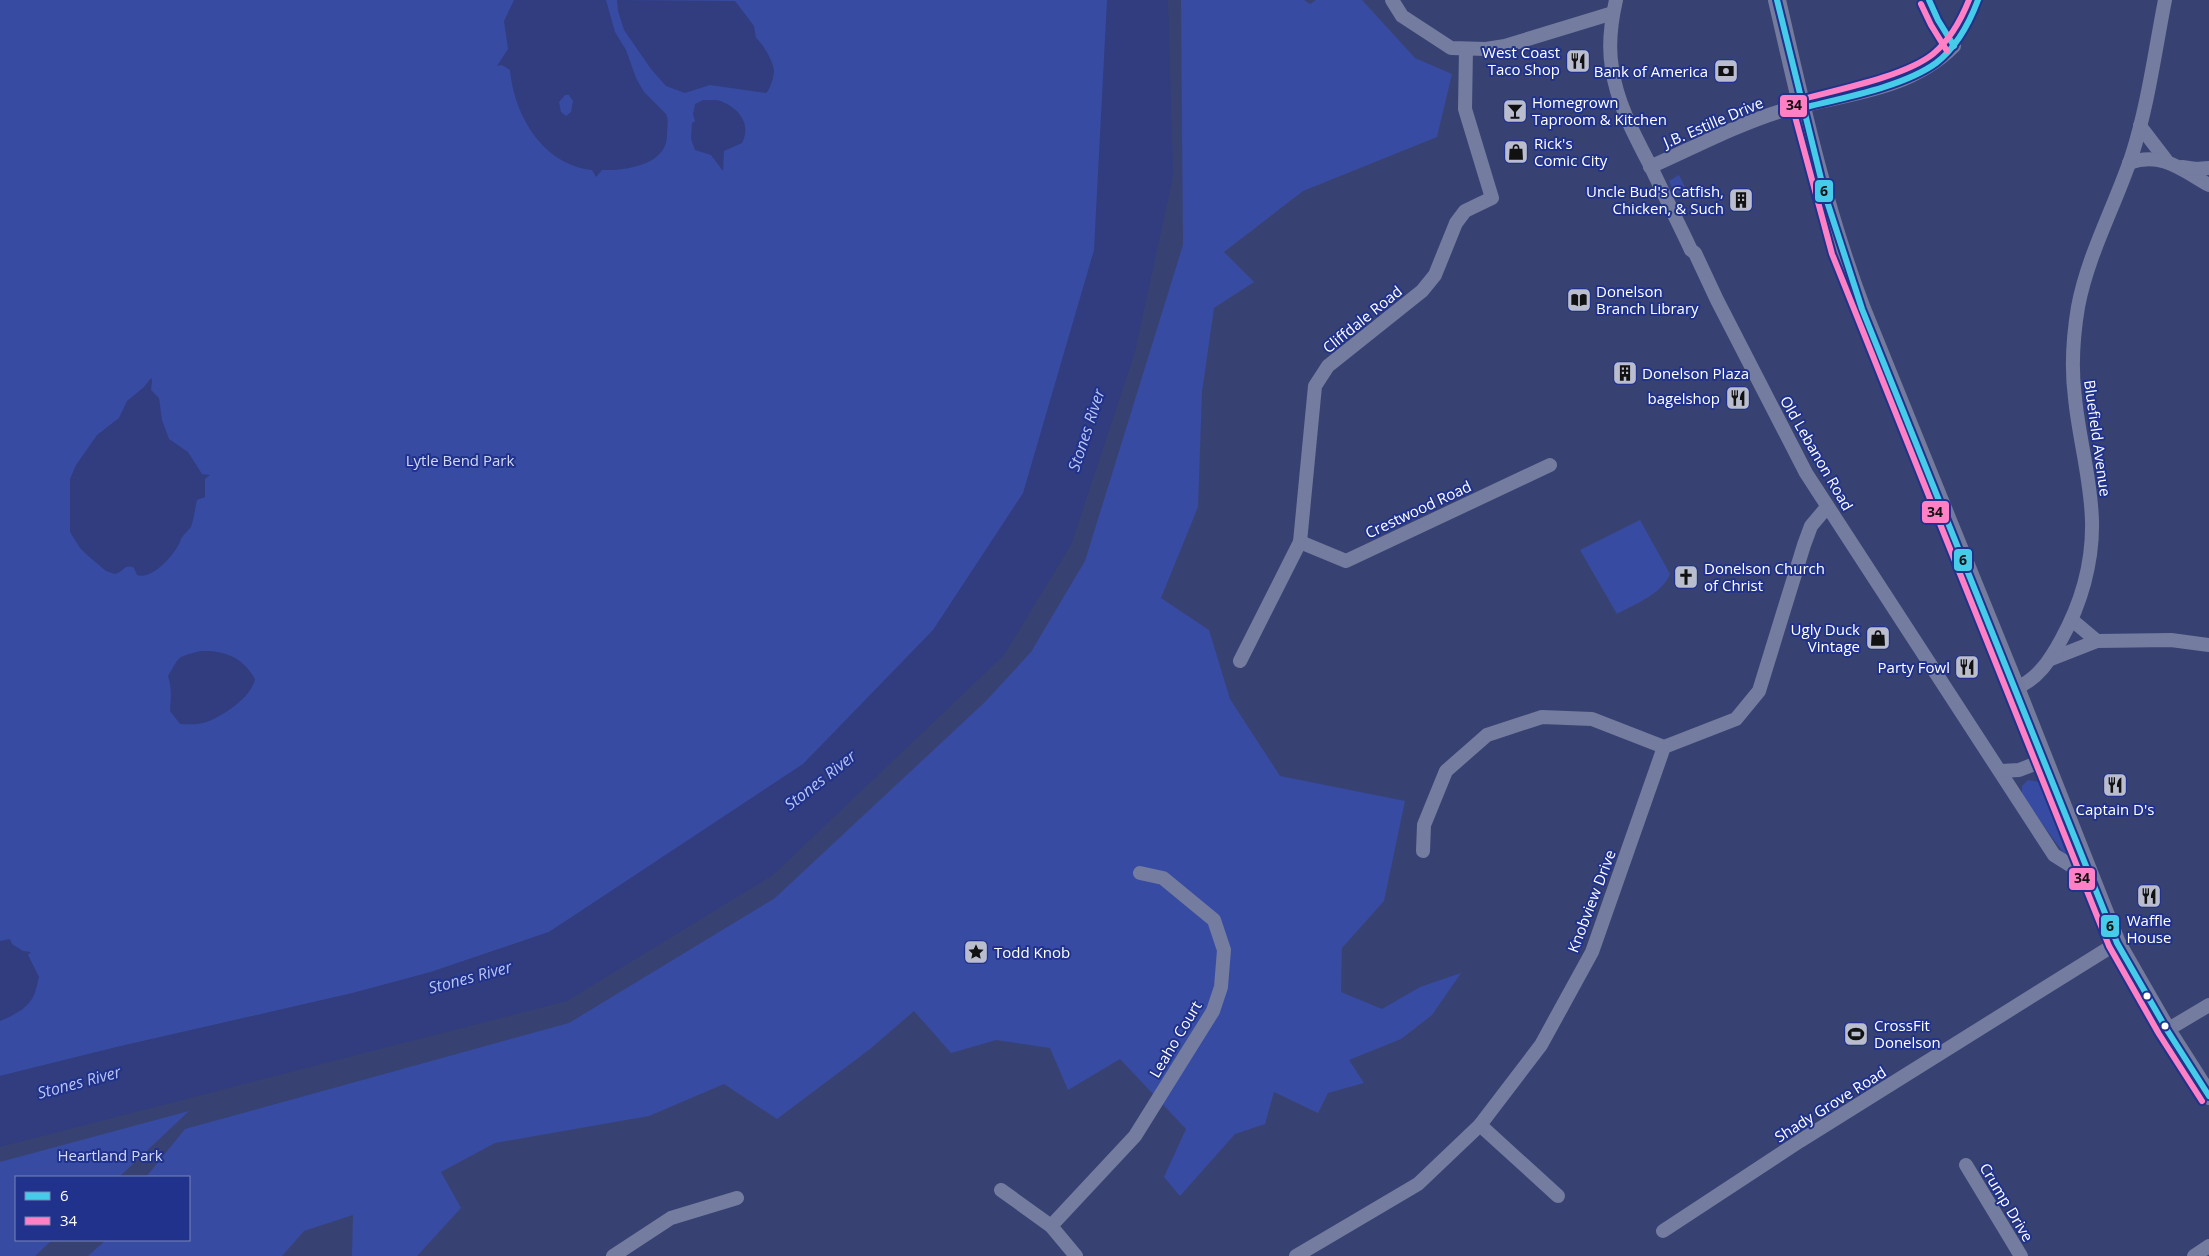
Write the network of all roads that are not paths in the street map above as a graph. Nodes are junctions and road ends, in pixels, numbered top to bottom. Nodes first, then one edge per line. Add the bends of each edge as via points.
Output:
1 (1392, 0) edge
2 (1777, 0) edge
3 (2165, 0) edge
4 (1615, 6) edge
5 (1954, 46) dead end
6 (1466, 49) junction
7 (1802, 108) junction
8 (2140, 126) junction
9 (2166, 160) junction
10 (2129, 163) junction
11 (2179, 166) junction
12 (1650, 167) junction
13 (2209, 168) edge
14 (2209, 185) edge
15 (1550, 465) dead end
16 (1827, 507) junction
17 (1300, 542) junction
18 (2072, 620) junction
19 (2097, 641) junction
20 (2209, 645) edge
21 (2050, 659) junction
22 (1240, 660) dead end
23 (2016, 688) junction
24 (1664, 747) junction
25 (2045, 760) junction
26 (2001, 771) junction
27 (1424, 851) dead end
28 (2089, 871) junction
29 (1140, 873) dead end
30 (2117, 943) junction
31 (2209, 1005) edge
32 (2167, 1030) junction
33 (2209, 1096) edge
34 (1480, 1125) junction
35 (1966, 1165) dead end
36 (1001, 1190) dead end
37 (1558, 1196) dead end
38 (737, 1198) dead end
39 (1051, 1226) junction
40 (1663, 1231) dead end
41 (2209, 1246) edge
42 (1316, 1251) edge
43 (617, 1255) edge
44 (1076, 1256) edge
45 (1296, 1256) edge
46 (2021, 1256) edge
47 (2194, 1256) edge

1 - 6 street via 1402,16 1422,30 1451,48
2 - 7 main road
3 - 8 street, Bluefield Avenue
4 - 6 street via 1505,46
4 - 12 street, Old Lebanon Road via 1610,44 1614,79
5 - 7 street, J.B. Estille Drive via 1928,68 1881,88
6 - 17 street, Cliffdale Road via 1465,110 1492,198 1465,211 1456,223 1435,275 1422,291 1328,366 1315,386
7 - 12 street, J.B. Estille Drive via 1782,111
7 - 23 main road via 1840,251
8 - 9 street
8 - 10 street, Bluefield Avenue
9 - 10 street via 2149,158
9 - 11 street
10 - 18 street, Bluefield Avenue via 2090,263 2076,324 2074,395 2091,505 2092,532 2087,574
11 - 13 street
11 - 14 street
12 - 16 street, Old Lebanon Road via 1780,425
15 - 17 street, Crestwood Road via 1346,561
16 - 24 street via 1811,526 1759,691 1736,719
16 - 26 street, Old Lebanon Road
17 - 22 street, Cliffdale Road
18 - 19 street
18 - 21 street, Bluefield Avenue
19 - 20 street via 2171,640
19 - 21 street
21 - 23 street, Bluefield Avenue via 2029,682
23 - 25 main road
24 - 27 street via 1592,719 1542,717 1487,735 1446,771 1424,825
24 - 34 street, Knobview Drive via 1592,952 1541,1044
25 - 26 street via 2019,770
25 - 28 main road
26 - 28 street, Old Lebanon Road via 2059,860
28 - 30 main road
29 - 39 street, Leaho Court via 1163,878 1214,920 1224,950 1221,986 1213,1011 1135,1136
30 - 32 main road
30 - 40 street, Shady Grove Road via 1800,1141
31 - 32 street
32 - 33 main road
34 - 37 street
34 - 42 street, Knobview Drive via 1418,1184
35 - 46 street, Crump Drive
36 - 39 street
38 - 43 street via 671,1218
39 - 44 street
41 - 47 street
42 - 45 street, Knobview Drive

